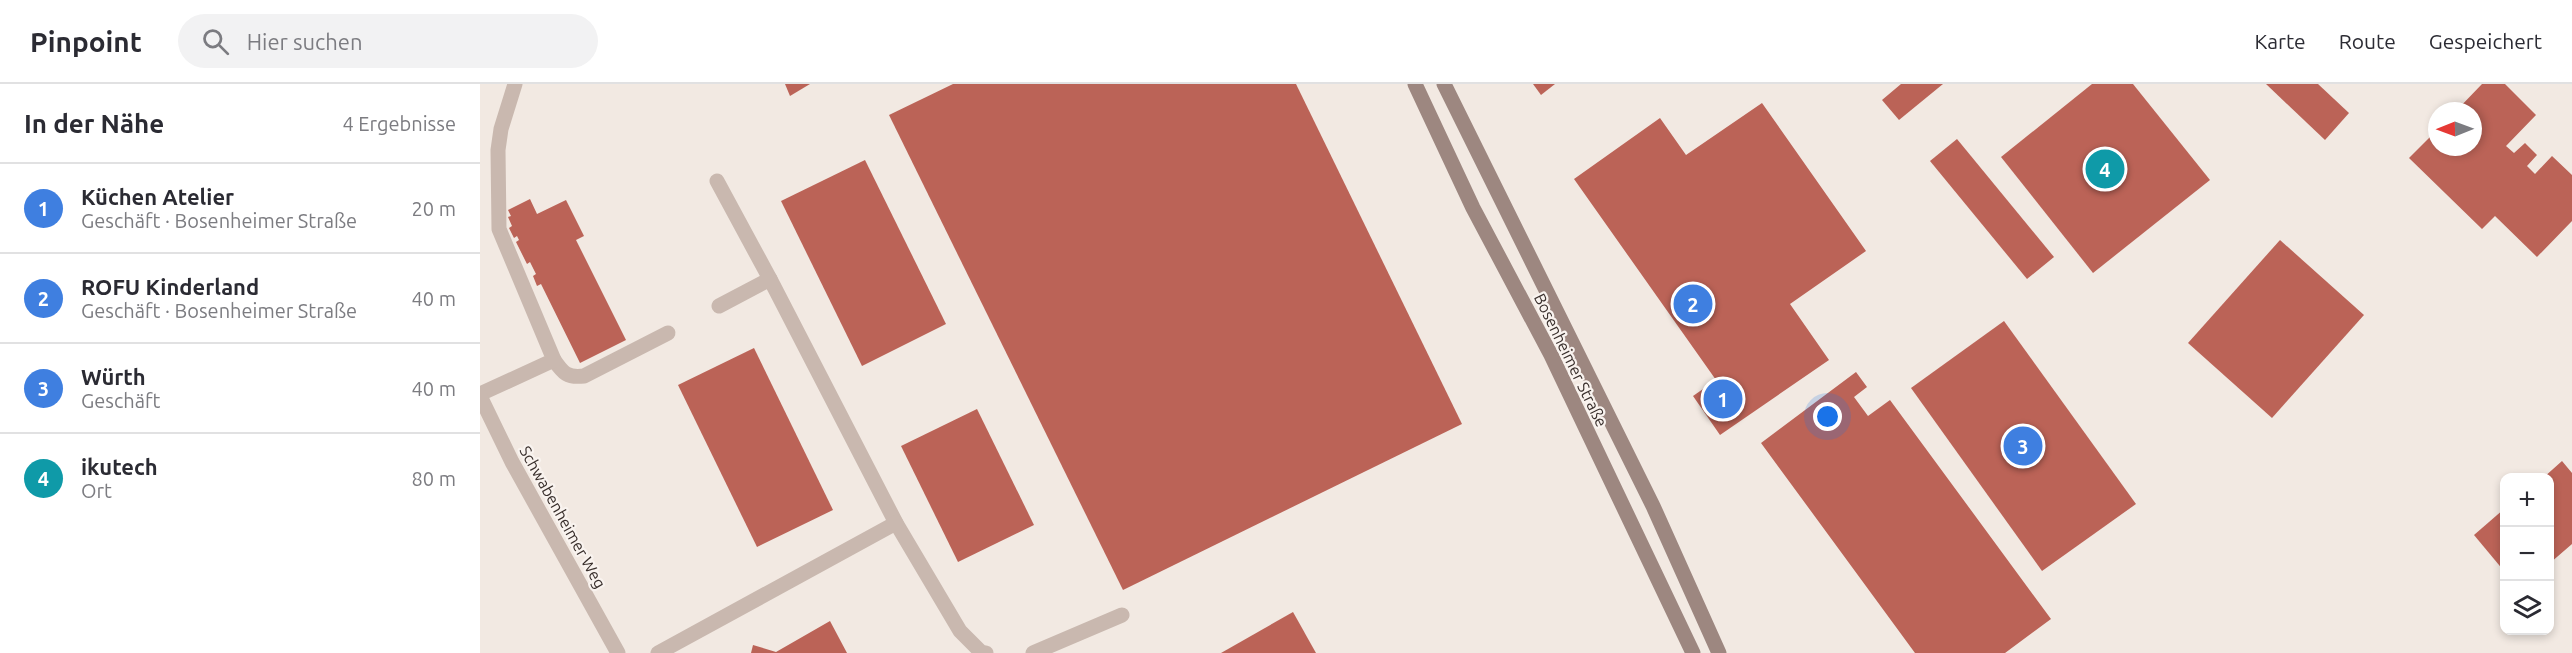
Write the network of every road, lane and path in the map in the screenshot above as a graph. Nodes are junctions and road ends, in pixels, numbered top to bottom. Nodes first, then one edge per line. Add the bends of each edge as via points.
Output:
1 (515, 84) edge
2 (1415, 84) edge
3 (1444, 84) edge
4 (717, 181) dead end
5 (770, 279) junction
6 (718, 306) dead end
7 (668, 333) dead end
8 (554, 360) junction
9 (480, 395) edge
10 (896, 523) junction
11 (1122, 615) dead end
12 (618, 653) edge
13 (658, 653) edge
14 (986, 653) edge
15 (1034, 653) edge
16 (1692, 653) edge
17 (1719, 653) edge

1 - 8 street via 498,150 499,229
2 - 16 street, Bosenheimer Straße via 1473,208 1551,355
3 - 17 street, Bosenheimer Straße via 1653,506
4 - 5 street
5 - 6 street
5 - 10 street
7 - 8 street via 584,376 563,374
8 - 9 street
9 - 12 street, Schwabenheimer Weg via 512,462
10 - 13 street
10 - 14 street via 960,631
11 - 15 street

